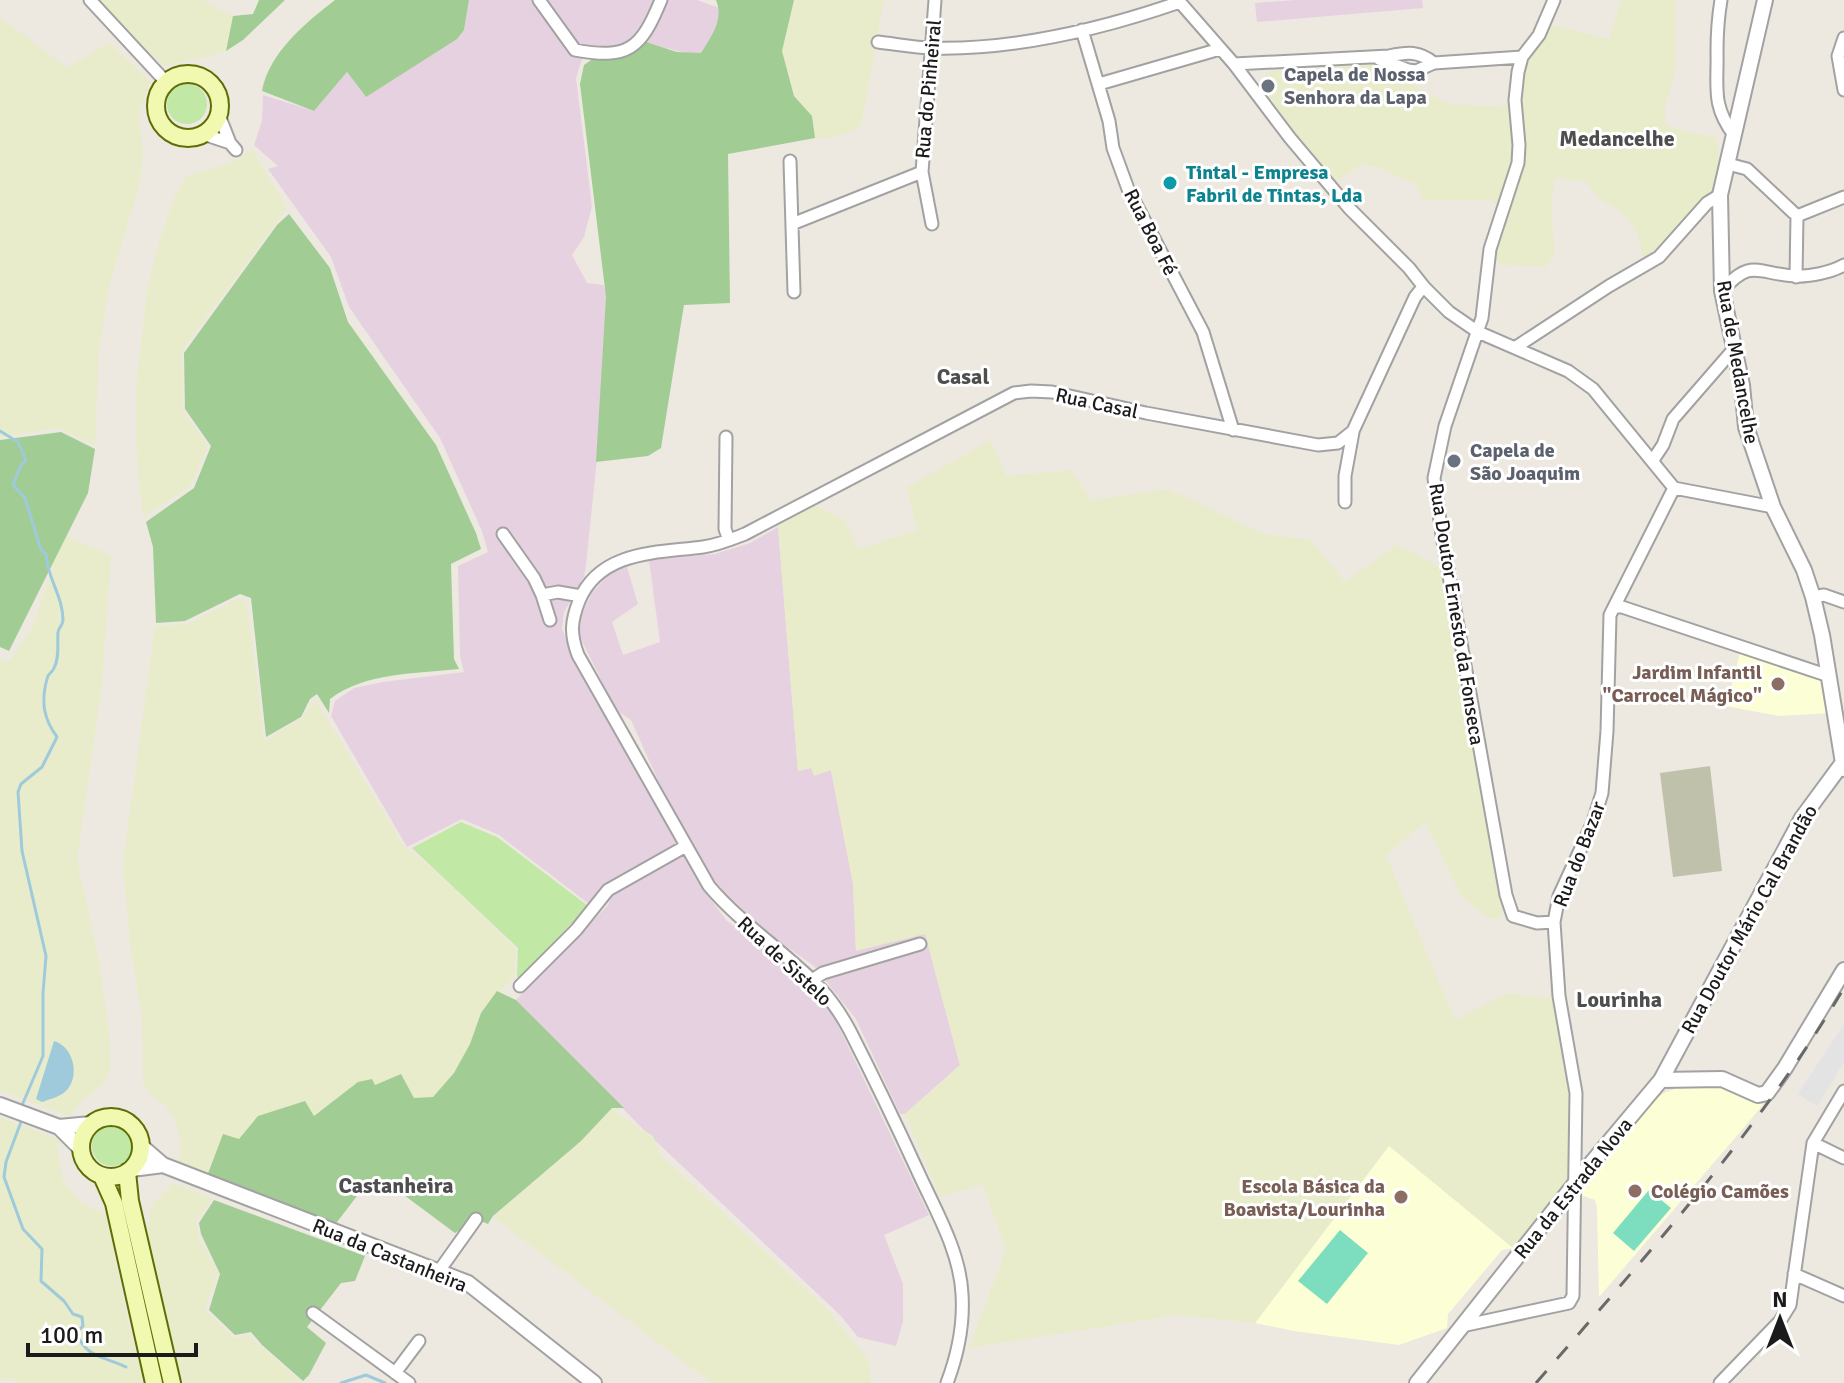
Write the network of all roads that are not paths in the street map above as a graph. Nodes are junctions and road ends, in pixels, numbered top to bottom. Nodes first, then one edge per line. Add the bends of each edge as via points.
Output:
1 (90, 0) edge
2 (539, 0) edge
3 (661, 0) edge
4 (935, 0) edge
5 (1554, 0) edge
6 (1721, 0) edge
7 (1765, 0) edge
8 (1179, 1) edge
9 (1082, 30) junction
10 (1844, 38) edge
11 (878, 42) dead end
12 (933, 48) junction
13 (1220, 49) junction
14 (1373, 56) junction
15 (1522, 57) junction
16 (1434, 63) junction
17 (1234, 64) junction
18 (166, 82) junction
19 (1099, 84) junction
20 (1844, 90) edge
21 (219, 115) junction
22 (203, 134) junction
23 (1734, 135) junction
24 (790, 161) dead end
25 (1728, 164) junction
26 (922, 172) junction
27 (1720, 195) junction
28 (1844, 197) edge
29 (1797, 216) junction
30 (792, 224) junction
31 (932, 224) dead end
32 (1844, 265) edge
33 (1796, 277) junction
34 (1423, 287) junction
35 (1722, 291) junction
36 (794, 292) dead end
37 (1478, 332) junction
38 (1516, 347) junction
39 (1733, 350) junction
40 (1233, 430) junction
41 (1353, 431) junction
42 (726, 437) dead end
43 (1653, 460) junction
44 (1674, 488) junction
45 (1345, 502) dead end
46 (1773, 507) junction
47 (503, 534) dead end
48 (729, 540) junction
49 (542, 595) junction
50 (581, 596) junction
51 (1813, 597) junction
52 (1844, 602) edge
53 (1615, 607) junction
54 (550, 620) dead end
55 (1829, 676) junction
56 (1844, 762) edge
57 (1844, 769) edge
58 (686, 846) junction
59 (1554, 922) junction
60 (920, 944) dead end
61 (1844, 970) edge
62 (812, 980) junction
63 (520, 986) dead end
64 (1661, 1080) junction
65 (1844, 1091) edge
66 (0, 1105) edge
67 (91, 1124) junction
68 (59, 1127) junction
69 (1813, 1143) junction
70 (141, 1146) junction
71 (81, 1149) junction
72 (1844, 1158) edge
73 (163, 1165) junction
74 (130, 1171) junction
75 (102, 1176) junction
76 (1574, 1187) junction
77 (476, 1219) dead end
78 (439, 1271) junction
79 (1794, 1274) junction
80 (1844, 1296) edge
81 (313, 1313) dead end
82 (1462, 1326) junction
83 (419, 1341) dead end
84 (395, 1373) junction
85 (154, 1383) edge
86 (172, 1383) edge
87 (409, 1383) edge
88 (594, 1383) edge
89 (947, 1383) edge
90 (1417, 1383) edge
91 (1720, 1383) edge

1 - 18 street
2 - 3 street via 575,50 601,55 624,52 641,39
4 - 12 street, Rua do Pinheiral
5 - 15 street, Rua Doutor Ernesto da Fonseca via 1539,35
6 - 23 street via 1715,90 1722,117
7 - 23 street, Rua de Medancelhe
8 - 9 street
8 - 13 street
9 - 12 street via 1023,42
9 - 19 street, Rua Boa Fé
10 - 20 street via 1838,56
11 - 12 street
12 - 26 street, Rua do Pinheiral
13 - 17 street
13 - 19 street
14 - 16 street via 1413,52
14 - 16 street via 1416,71
14 - 17 street
15 - 16 street
15 - 37 street, Rua Doutor Ernesto da Fonseca via 1515,100 1518,163 1490,249
17 - 34 street via 1349,208
18 - 21 main road via 183,74 208,81 219,96
18 - 22 main road via 156,100 159,120 173,134
19 - 40 street, Rua Boa Fé via 1128,189 1203,332
21 - 22 main road
21 - 22 street via 233,146
23 - 25 street, Rua de Medancelhe
24 - 30 street
25 - 27 street, Rua de Medancelhe
25 - 29 street via 1747,169
26 - 30 street
26 - 31 street, Rua do Pinheiral
27 - 35 street, Rua de Medancelhe
27 - 38 street via 1659,257
28 - 29 street
29 - 33 street
30 - 36 street
32 - 33 street
33 - 35 street via 1743,271
34 - 37 street
34 - 41 street
35 - 39 street, Rua de Medancelhe
37 - 38 street
37 - 59 street, Rua Doutor Ernesto da Fonseca via 1445,426 1434,469 1435,489 1506,895 1513,916
38 - 43 street via 1593,389
39 - 43 street via 1673,419
39 - 46 street, Rua de Medancelhe via 1746,427
40 - 41 street, Rua Casal via 1318,445 1338,443
40 - 48 street, Rua Casal via 1052,392 1014,393
41 - 45 street
42 - 48 street
43 - 44 street
44 - 46 street
44 - 53 street, Rua do Bazar
46 - 51 street, Rua de Medancelhe
47 - 49 street
48 - 50 street, Rua Casal via 617,562
49 - 50 street
49 - 54 street
50 - 58 street, Rua de Sistelo via 571,636 578,655
51 - 52 street
51 - 55 street, Rua de Medancelhe
53 - 55 street
53 - 59 street, Rua do Bazar via 1610,615 1602,793 1559,896
55 - 56 street, Rua de Medancelhe
56 - 57 street, Rua de Medancelhe
56 - 64 street, Rua Doutor Mário Cal Brandão via 1802,818
58 - 62 street, Rua de Sistelo via 729,910
58 - 63 street via 608,890
59 - 76 street, Rua do Bazar via 1559,996 1576,1093
60 - 62 street
61 - 64 street via 1767,1093 1758,1095 1722,1079
62 - 89 street, Rua de Sistelo via 850,1031 955,1259 963,1326
64 - 76 street, Rua da Estrada Nova
65 - 69 street
66 - 68 street
67 - 68 street
67 - 70 main road via 107,1117 127,1121
67 - 71 main road
68 - 71 street
69 - 72 street
69 - 79 street
70 - 73 street, Rua da Castanheira
70 - 74 main road
71 - 75 main road via 87,1165
73 - 74 street, Rua da Castanheira
73 - 78 street, Rua da Castanheira
74 - 75 main road
74 - 86 main road via 130,1201
75 - 85 main road via 114,1203
76 - 82 street, Rua da Estrada Nova
76 - 82 street, Rua do Bazar via 1569,1303
77 - 78 street
78 - 88 street, Rua da Castanheira via 468,1283
79 - 80 street
79 - 91 street via 1786,1313
81 - 84 street
82 - 90 street, Rua da Estrada Nova
83 - 84 street
84 - 87 street

